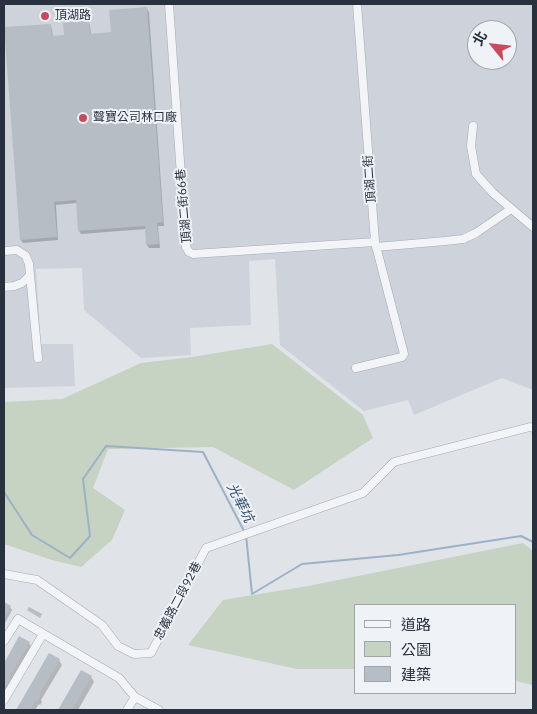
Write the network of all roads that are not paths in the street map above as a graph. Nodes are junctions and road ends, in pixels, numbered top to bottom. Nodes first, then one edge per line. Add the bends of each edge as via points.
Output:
1 (169, 4) edge
2 (357, 4) edge
3 (473, 126) dead end
4 (511, 209) junction
5 (533, 227) edge
6 (375, 244) junction
7 (4, 251) edge
8 (30, 275) junction
9 (4, 287) edge
10 (38, 358) dead end
11 (356, 368) dead end
12 (533, 428) edge
13 (4, 574) edge
14 (43, 634) junction
15 (4, 641) edge
16 (135, 697) junction
17 (4, 700) edge
18 (127, 710) edge
19 (159, 710) edge

1 - 6 street, 頂湖二街66巷 via 186,247 189,252
2 - 6 street, 頂湖二街
3 - 4 street via 471,146 476,174
4 - 5 street
4 - 6 street via 463,239
6 - 11 street, 頂湖二街 via 404,354
7 - 8 street via 17,250 26,256
8 - 9 street via 22,283
8 - 10 street
12 - 13 street, 忠義路二段92巷 via 394,462 362,493 206,548 151,653 134,654 118,646 102,624 38,580
14 - 15 street via 18,619
14 - 16 street via 119,678
14 - 17 street
16 - 18 street
16 - 19 street

